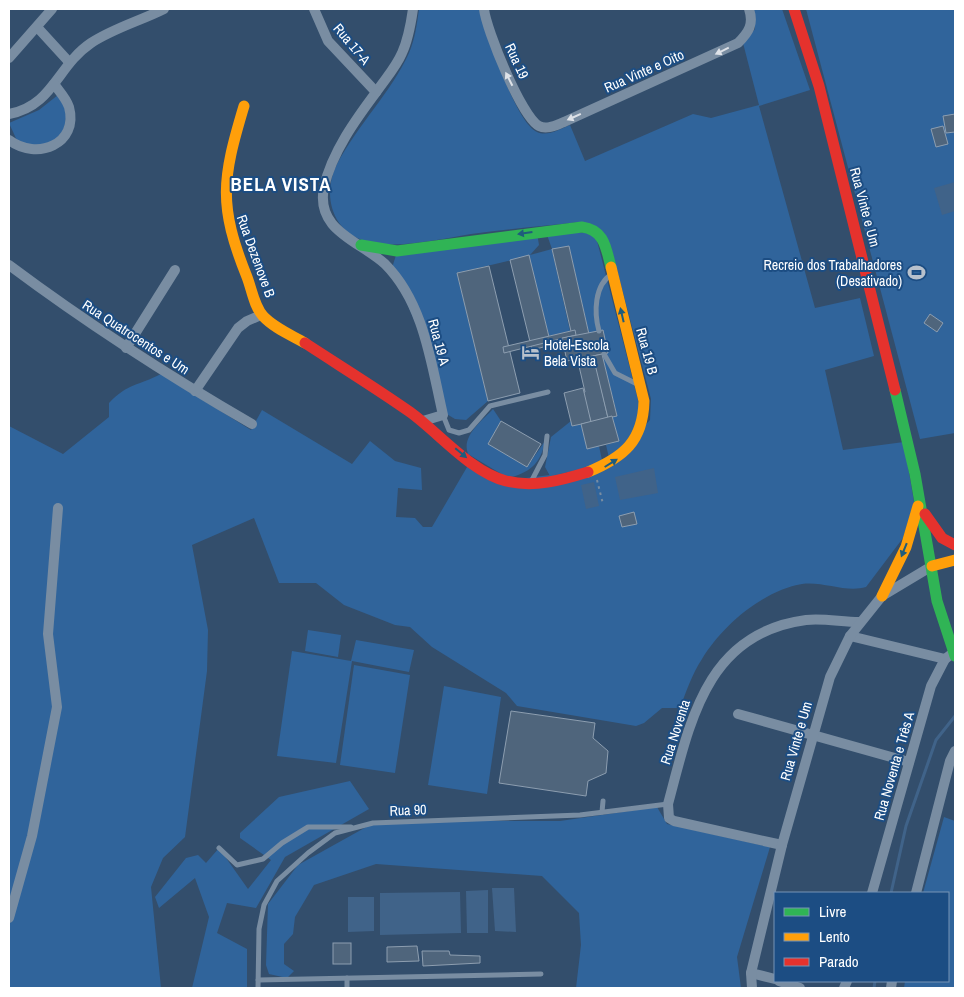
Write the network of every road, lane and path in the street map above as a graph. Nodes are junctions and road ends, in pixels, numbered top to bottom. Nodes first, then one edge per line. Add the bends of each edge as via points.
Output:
1 (52, 9) edge
2 (164, 9) edge
3 (314, 9) edge
4 (413, 9) edge
5 (794, 9) edge
6 (488, 10) edge
7 (750, 13) edge
8 (36, 27) junction
9 (9, 58) edge
10 (69, 62) junction
11 (54, 84) junction
12 (376, 92) junction
13 (244, 106) dead end
14 (9, 114) edge
15 (533, 121) joint
16 (9, 140) edge
17 (361, 245) junction
18 (397, 251) junction
19 (9, 265) edge
20 (385, 265) junction
21 (175, 270) dead end
22 (612, 274) junction
23 (262, 315) junction
24 (599, 331) dead end
25 (126, 348) junction
26 (604, 354) dead end
27 (640, 384) junction
28 (195, 391) junction
29 (548, 392) dead end
30 (443, 415) junction
31 (424, 421) junction
32 (252, 424) dead end
33 (547, 436) dead end
34 (594, 470) junction
35 (530, 484) junction
36 (919, 503) junction
37 (603, 504) dead end
38 (58, 508) dead end
39 (955, 545) edge
40 (955, 560) edge
41 (932, 566) junction
42 (882, 596) junction
43 (859, 622) junction
44 (850, 636) junction
45 (951, 656) edge
46 (738, 714) dead end
47 (813, 735) junction
48 (955, 751) edge
49 (909, 762) junction
50 (955, 765) edge
51 (945, 784) junction
52 (603, 802) dead end
53 (668, 804) junction
54 (602, 812) junction
55 (357, 827) junction
56 (782, 845) junction
57 (219, 848) dead end
58 (872, 892) edge
59 (916, 892) edge
60 (9, 918) edge
61 (751, 973) junction
62 (541, 974) dead end
63 (347, 978) junction
64 (774, 979) edge
65 (258, 980) junction
66 (783, 982) edge
67 (258, 988) edge
68 (348, 988) edge
69 (752, 988) edge
70 (800, 988) edge

1 - 8 street
2 - 10 street via 114,29
3 - 12 street, Rua 17-A via 328,41
4 - 12 street, Rua 19 A via 403,52
5 - 36 street, Rua Vinte e Um via 819,86 862,255 915,474
15 -> 6 street, Rua 19 via 504,68
7 -> 15 street, Rua Vinte e Oito via 748,33 720,53 558,124 546,127
8 - 9 street
8 - 10 street
10 - 11 street
11 - 14 street via 32,107
11 - 16 street via 69,108 68,130 61,139 41,150 18,147
12 - 17 street, Rua 19 A via 340,145 323,189 329,221 344,237
13 - 23 street, Rua Dezenove B via 228,156 223,199 232,238
17 - 18 street, Rua 19 B
17 - 20 street, Rua 19 A
18 - 20 street
22 -> 18 street, Rua 19 B via 604,239 598,232 585,227
19 - 25 street, Rua Quatrocentos e Um
20 - 30 street, Rua 19 A via 413,305
21 - 25 street
22 - 24 lane via 603,282 598,294 596,316
27 -> 22 street, Rua 19 B
23 - 28 street via 238,328
23 - 31 street, Rua Dezenove B
25 - 28 street, Rua Quatrocentos e Um
26 - 27 lane via 615,372
34 -> 27 street, Rua 19 B via 612,463 638,434 644,413
28 - 32 street, Rua Quatrocentos e Um
29 - 30 lane via 490,406 469,430 459,433 448,428
30 - 31 street
31 -> 35 street, Rua 19 B via 487,474
33 - 35 lane via 545,456
34 - 35 street, Rua 19 B
34 - 37 path
36 - 39 street via 935,531
36 - 41 street, Rua Vinte e Um
36 -> 42 street via 906,547
38 - 60 street via 48,634 57,707 32,836
40 - 41 street, Rua Vinte e Um
41 - 42 street, Rua Vinte e Um
41 - 45 street, Rua Vinte e Um
42 - 43 street, Rua Vinte e Um
43 - 44 street, Rua Vinte e Um
43 - 53 street, Rua Noventa via 806,620 752,636 737,648 704,690 693,716
44 - 45 street
44 - 47 street, Rua Vinte e Um via 830,677
45 - 49 street, Rua Noventa e Três A via 931,686
46 - 47 street
47 - 49 street
47 - 56 street, Rua Vinte e Um
48 - 51 street
49 - 58 street, Rua Noventa e Três A
50 - 51 street
51 - 59 street
52 - 54 lane
53 - 54 lane, Rua 90
53 - 56 street via 669,818 674,821
54 - 55 lane, Rua 90 via 373,823
55 - 57 lane via 308,827 264,859 238,866
55 - 65 lane, Rua 90 via 335,834 308,852 277,881 264,905
56 - 61 street, Rua Vinte e Um
61 - 64 street
61 - 69 street, Rua Vinte e Um
62 - 63 lane
63 - 65 lane
63 - 68 lane
65 - 67 lane, Rua 90
66 - 70 street

